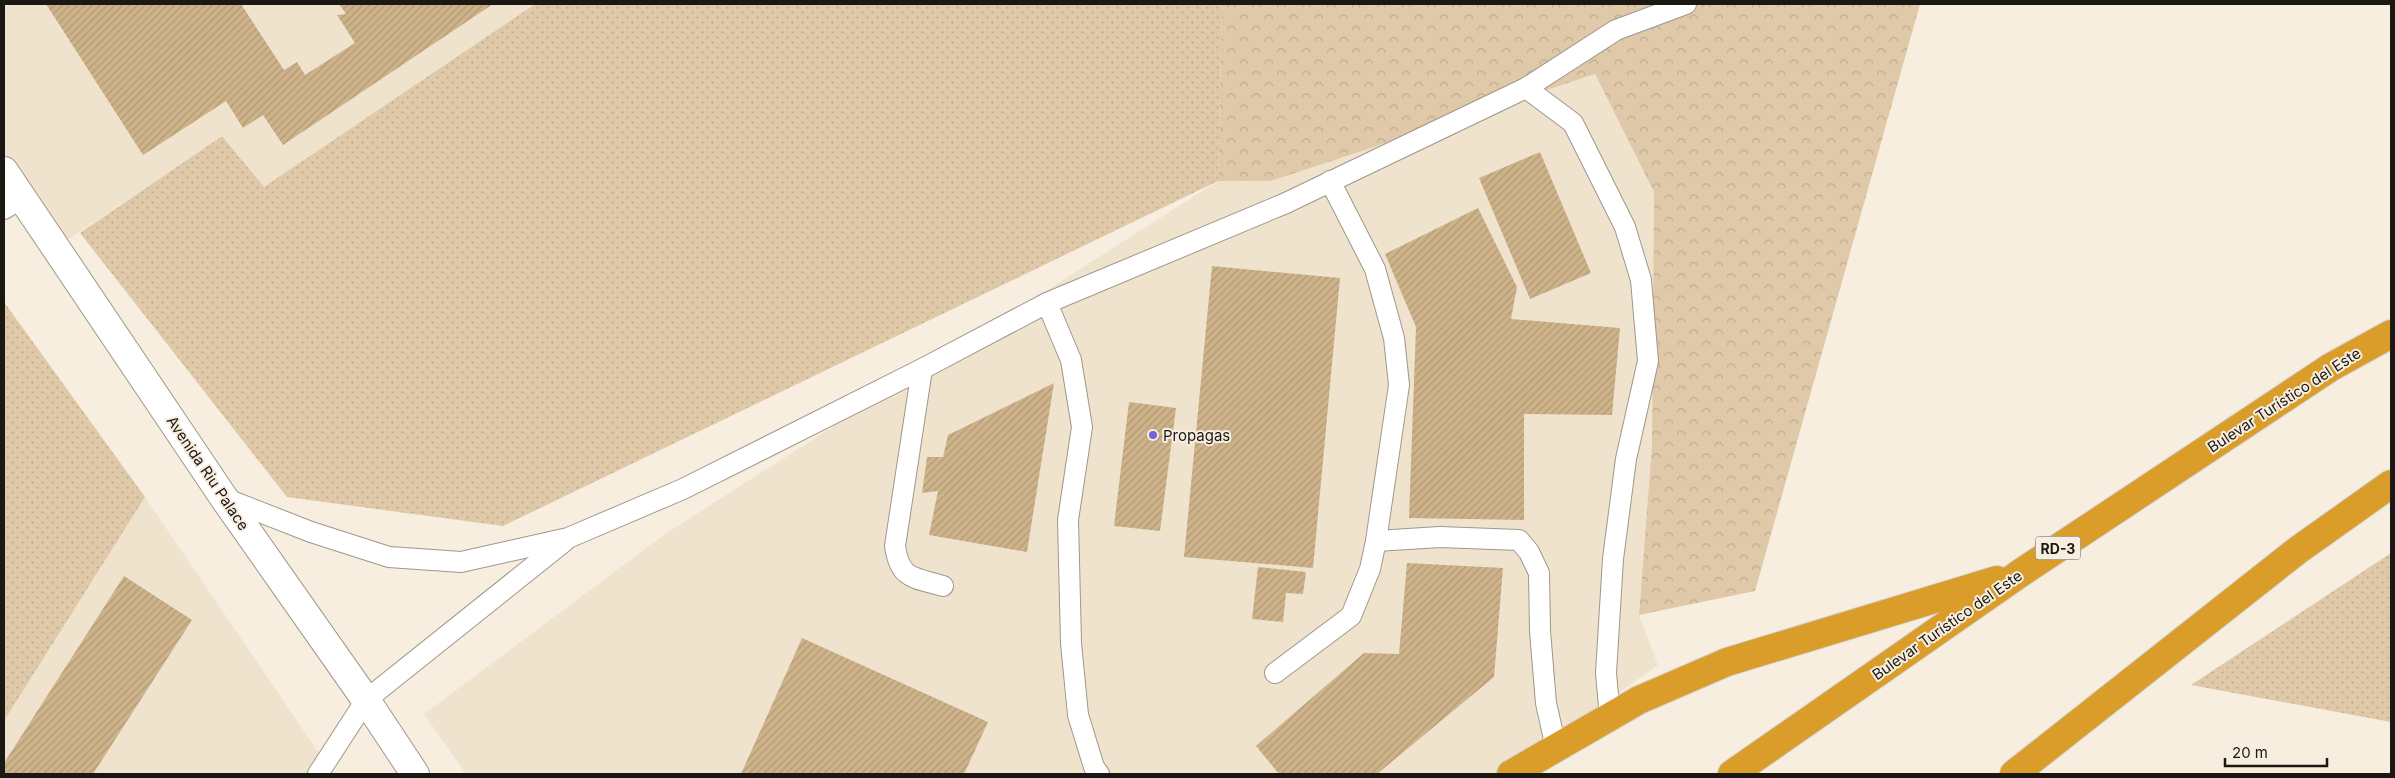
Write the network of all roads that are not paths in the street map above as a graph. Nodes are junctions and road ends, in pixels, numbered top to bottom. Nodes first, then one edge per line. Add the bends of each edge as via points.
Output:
1 (1686, 4) edge
2 (1526, 88) junction
3 (4, 171) edge
4 (1330, 181) junction
5 (13, 204) edge
6 (1047, 303) junction
7 (2391, 334) edge
8 (922, 369) junction
9 (2391, 484) edge
10 (224, 498) junction
11 (568, 538) junction
12 (1376, 541) junction
13 (2022, 572) junction
14 (943, 586) dead end
15 (1275, 673) dead end
16 (366, 700) junction
17 (1610, 717) junction
18 (1556, 748) junction
19 (318, 774) edge
20 (415, 774) edge
21 (1099, 774) edge
22 (1511, 774) edge
23 (1732, 774) edge
24 (2014, 774) edge

1 - 2 lane via 1616,30
2 - 4 lane
2 - 17 lane via 1573,123 1625,227 1641,280 1648,361 1626,459 1613,559 1606,673
3 - 5 street, Avenida Riu Palace
4 - 6 lane via 1286,203
4 - 12 lane via 1375,269 1394,338 1399,385
5 - 10 street, Avenida Riu Palace
6 - 8 lane
6 - 21 lane via 1071,360 1082,427 1068,520 1071,643 1078,716
7 - 13 highway, Bulevar Turístico del Este / RD-3 via 2331,367
8 - 11 lane via 683,489
8 - 14 lane via 895,546 898,564 909,576
9 - 24 highway via 2298,550
10 - 11 lane via 311,532 390,557 461,562
10 - 16 street, Avenida Riu Palace
11 - 16 lane
12 - 15 lane via 1370,569 1351,616
12 - 18 lane via 1440,537 1519,540 1539,573 1546,703
13 - 17 highway via 1727,662 1639,700
13 - 23 highway, Bulevar Turístico del Este / RD-3
16 - 19 lane
16 - 20 street, Avenida Riu Palace
17 - 18 highway
18 - 22 highway

